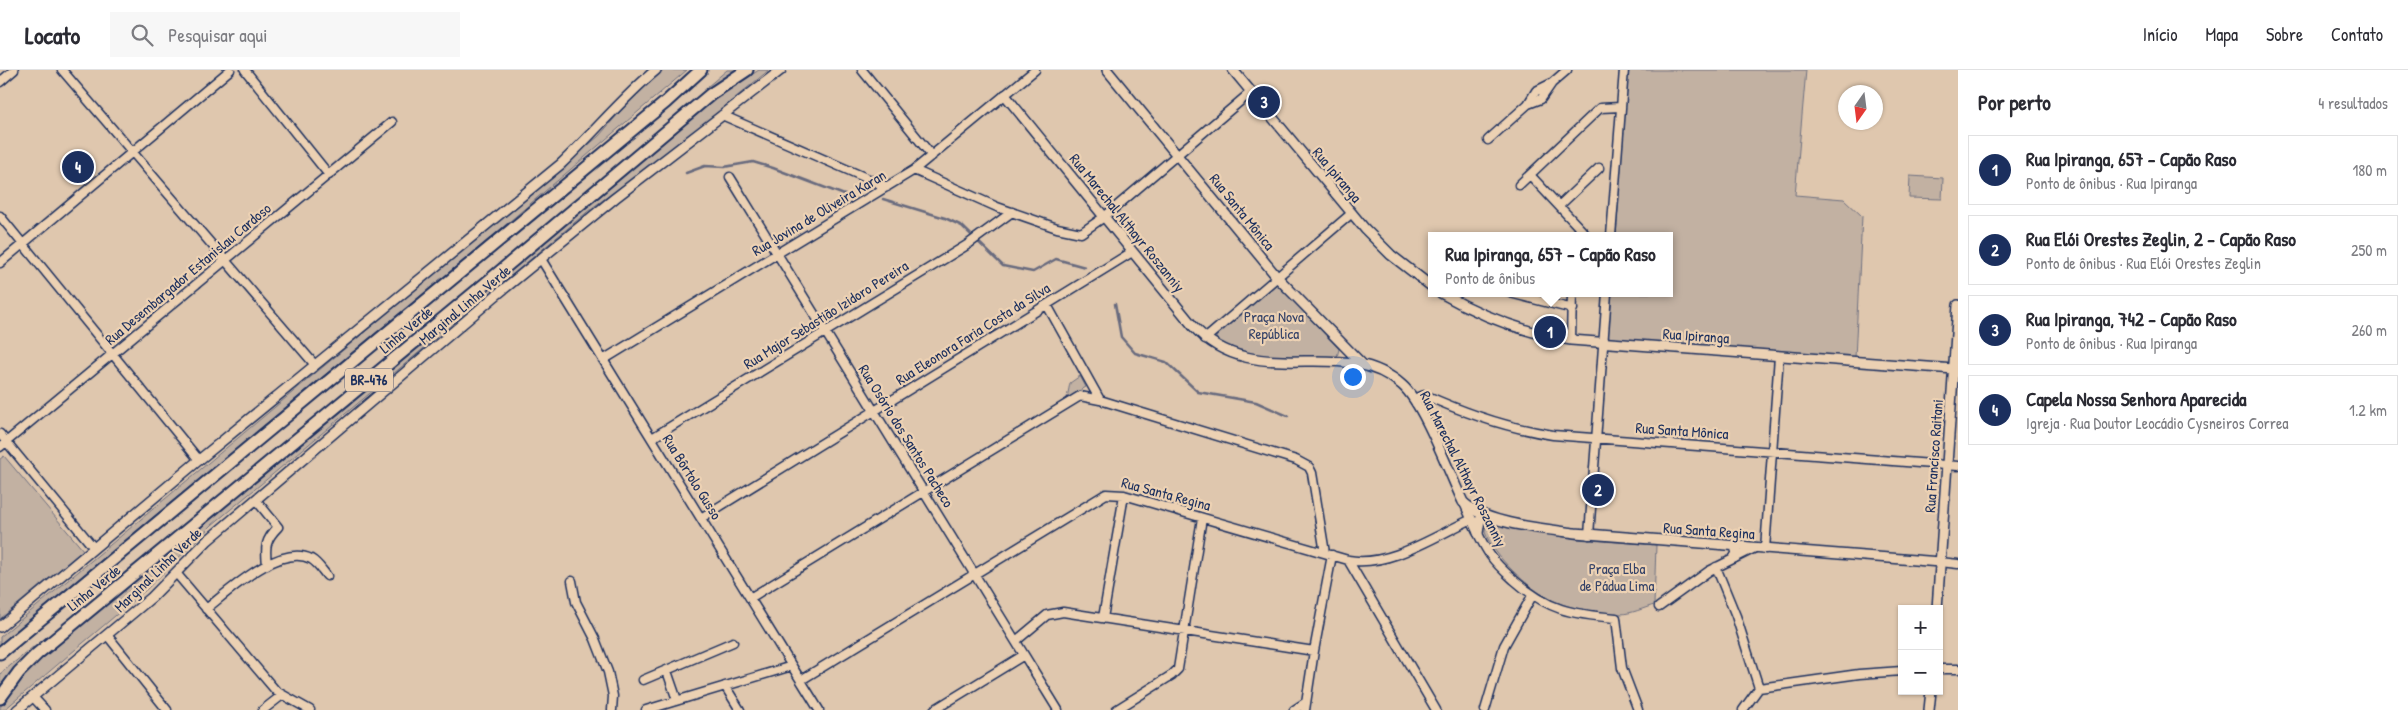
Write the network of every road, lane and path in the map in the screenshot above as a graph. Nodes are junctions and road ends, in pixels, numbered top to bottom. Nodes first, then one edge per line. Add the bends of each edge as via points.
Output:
1 (14, 70) edge
2 (62, 70) edge
3 (230, 70) edge
4 (245, 70) edge
5 (701, 70) edge
6 (747, 70) edge
7 (781, 70) edge
8 (862, 70) edge
9 (1035, 70) edge
10 (1107, 70) edge
11 (1233, 70) edge
12 (1567, 70) edge
13 (1624, 70) edge
14 (653, 71) edge
15 (0, 82) edge
16 (1251, 92) junction
17 (1005, 95) junction
18 (1621, 107) junction
19 (722, 115) junction
20 (392, 122) dead end
21 (1488, 140) dead end
22 (132, 152) junction
23 (1178, 154) junction
24 (932, 156) junction
25 (1599, 168) dead end
26 (914, 170) junction
27 (329, 175) junction
28 (1530, 175) junction
29 (730, 176) dead end
30 (1519, 185) dead end
31 (887, 187) junction
32 (1559, 206) junction
33 (1012, 212) junction
34 (1352, 213) junction
35 (0, 216) edge
36 (1104, 217) junction
37 (1583, 232) edge
38 (1612, 232) edge
39 (22, 244) junction
40 (1132, 252) junction
41 (778, 254) junction
42 (225, 260) junction
43 (541, 260) junction
44 (0, 263) edge
45 (1277, 277) junction
46 (1428, 284) edge
47 (1449, 297) edge
48 (1524, 297) edge
49 (1572, 297) edge
50 (1607, 297) edge
51 (1047, 305) junction
52 (1958, 305) edge
53 (1573, 309) junction
54 (826, 332) junction
55 (1206, 339) junction
56 (1571, 340) junction
57 (1603, 343) junction
58 (113, 355) junction
59 (1779, 356) junction
60 (603, 360) junction
61 (315, 365) junction
62 (1363, 365) junction
63 (1956, 369) edge
64 (1100, 400) junction
65 (1416, 403) junction
66 (874, 411) junction
67 (0, 434) edge
68 (652, 438) junction
69 (1596, 439) junction
70 (3, 444) edge
71 (1772, 452) junction
72 (199, 460) junction
73 (1947, 465) junction
74 (1958, 466) edge
75 (924, 492) junction
76 (1124, 495) junction
77 (256, 500) junction
78 (1463, 502) junction
79 (1487, 516) junction
80 (701, 518) junction
81 (1202, 518) junction
82 (1472, 519) junction
83 (1478, 532) junction
84 (1589, 535) junction
85 (1735, 547) junction
86 (94, 548) junction
87 (1755, 548) junction
88 (1765, 549) junction
89 (1329, 554) junction
90 (1734, 558) junction
91 (1348, 560) junction
92 (1940, 562) junction
93 (1958, 564) edge
94 (267, 565) junction
95 (1716, 567) junction
96 (176, 573) junction
97 (975, 574) junction
98 (327, 576) dead end
99 (572, 581) dead end
100 (1532, 596) junction
101 (750, 598) junction
102 (1937, 605) edge
103 (1659, 607) dead end
104 (206, 609) junction
105 (1103, 618) junction
106 (0, 627) edge
107 (1184, 631) junction
108 (107, 636) junction
109 (1016, 641) junction
110 (734, 642) dead end
111 (1314, 651) junction
112 (0, 653) edge
113 (1024, 654) junction
114 (792, 666) junction
115 (1943, 669) edge
116 (1958, 669) edge
117 (667, 671) junction
118 (1898, 671) edge
119 (643, 680) dead end
120 (801, 680) junction
121 (726, 686) junction
122 (1759, 688) junction
123 (1931, 695) edge
124 (281, 696) junction
125 (33, 697) junction
126 (0, 698) edge
127 (677, 700) junction
128 (1430, 700) junction
129 (1305, 706) edge
130 (669, 707) edge
131 (17, 710) edge
132 (45, 710) edge
133 (167, 710) edge
134 (263, 710) edge
135 (274, 710) edge
136 (310, 710) edge
137 (612, 710) edge
138 (646, 710) edge
139 (740, 710) edge
140 (819, 710) edge
141 (934, 710) edge
142 (1058, 710) edge
143 (1116, 710) edge
144 (1294, 710) edge
145 (1432, 710) edge
146 (1436, 710) edge
147 (1485, 710) edge
148 (1638, 710) edge
149 (1743, 710) edge
150 (1929, 710) edge

1 - 15 street
2 - 22 street
3 - 22 street
4 - 27 street
5 - 112 highway, Linha Verde / BR-476
6 - 126 highway, Linha Verde / BR-476 via 711,94 38,654 19,672
7 - 19 main road, Marginal Linha Verde
8 - 24 street
9 - 17 street, Rua Jovina de Oliveira Karan
10 - 23 main road, Rua Santa Mônica
11 - 16 main road, Rua Ipiranga
12 - 21 street via 1541,99 1528,104
13 - 18 street
14 - 61 main road via 561,164
16 - 23 street
16 - 34 main road, Rua Ipiranga
17 - 24 street, Rua Jovina de Oliveira Karan
17 - 36 main road, Rua Marechal Althayr Roszanniy
18 - 28 street via 1600,108
18 - 38 street
19 - 31 street
19 - 43 main road, Marginal Linha Verde
20 - 27 street, Rua Desembargador Estanislau Cardoso
22 - 39 street
22 - 42 street
23 - 36 street
23 - 45 main road, Rua Santa Mônica
24 - 26 street, Rua Jovina de Oliveira Karan
25 - 32 street
26 - 31 street, Rua Jovina de Oliveira Karan
26 - 33 street
27 - 42 street, Rua Desembargador Estanislau Cardoso
28 - 30 street
28 - 32 street
29 - 41 street, Rua Osório dos Santos Pacheco
31 - 41 street, Rua Jovina de Oliveira Karan
32 - 37 street
33 - 36 street via 1075,232 1086,231
33 - 54 street, Rua Major Sebastião Izidoro Pereira via 967,245
34 - 45 street
34 - 46 main road, Rua Ipiranga via 1391,256
35 - 39 street
36 - 40 main road, Rua Marechal Althayr Roszanniy
39 - 44 street
39 - 58 street
40 - 51 street, Rua Eleonora Faria Costa da Silva
40 - 55 main road, Rua Marechal Althayr Roszanniy
41 - 54 street, Rua Osório dos Santos Pacheco
41 - 60 street, Rua Jovina de Oliveira Karan
42 - 58 street, Rua Desembargador Estanislau Cardoso
42 - 61 street
43 - 60 street, Rua Bôrtolo Gusso
43 - 77 main road, Marginal Linha Verde
45 - 55 street
45 - 62 main road, Rua Santa Mônica
47 - 56 main road, Rua Ipiranga via 1475,312 1514,327
48 - 53 street
49 - 53 street
50 - 57 street
51 - 64 street
51 - 66 street, Rua Eleonora Faria Costa da Silva
52 - 63 main road, Rua Francisco Raitani
53 - 56 street
54 - 66 street, Rua Osório dos Santos Pacheco
54 - 68 street, Rua Major Sebastião Izidoro Pereira
55 - 62 main road, Rua Marechal Althayr Roszanniy via 1224,352 1248,359
56 - 57 main road, Rua Ipiranga
57 - 59 main road, Rua Ipiranga
57 - 69 street
58 - 70 street, Rua Desembargador Estanislau Cardoso
58 - 72 street
59 - 63 main road, Rua Ipiranga
59 - 71 street
60 - 68 street, Rua Bôrtolo Gusso
61 - 72 main road
62 - 65 main road, Rua Marechal Althayr Roszanniy via 1402,385
63 - 73 main road, Rua Francisco Raitani
64 - 75 street via 1080,396
64 - 89 street via 1304,463 1314,479
65 - 69 street, Rua Santa Mônica via 1419,396 1427,396 1480,419 1512,428
65 - 78 main road, Rua Marechal Althayr Roszanniy
66 - 75 street, Rua Osório dos Santos Pacheco
66 - 80 street, Rua Eleonora Faria Costa da Silva
67 - 70 street
68 - 80 street, Rua Bôrtolo Gusso
69 - 71 street, Rua Santa Mônica
69 - 84 street
70 - 86 street
71 - 73 street, Rua Santa Mônica
71 - 88 street
72 - 86 main road
73 - 74 street, Rua Santa Mônica
73 - 92 main road, Rua Francisco Raitani
75 - 97 street, Rua Osório dos Santos Pacheco
75 - 101 street
76 - 81 street, Rua Santa Regina
76 - 97 street, Rua Santa Regina via 1106,494
76 - 105 street
77 - 94 street via 278,528 265,544
77 - 96 main road, Marginal Linha Verde via 203,544
78 - 79 main road, Rua Santa Regina
78 - 82 street, Rua Marechal Althayr Roszanniy
79 - 83 main road via 1480,520
79 - 84 main road, Rua Santa Regina via 1524,526
80 - 101 street, Rua Bôrtolo Gusso
81 - 89 street, Rua Santa Regina
81 - 107 street
82 - 83 street, Rua Marechal Althayr Roszanniy
82 - 91 street, Rua Santa Regina via 1383,560
83 - 100 street, Rua Marechal Althayr Roszanniy via 1496,563
84 - 85 main road, Rua Santa Regina
85 - 87 main road, Rua Santa Regina
85 - 90 main road via 1737,553
86 - 106 main road
87 - 88 main road, Rua Santa Regina
87 - 90 street
88 - 92 main road, Rua Santa Regina
89 - 91 street, Rua Santa Regina
89 - 111 street
90 - 95 street
91 - 128 street
92 - 93 street, Rua Santa Regina
92 - 102 main road, Rua Francisco Raitani
94 - 98 street via 300,556 316,562
94 - 104 street
95 - 103 street
95 - 122 street
96 - 104 street
96 - 108 main road, Marginal Linha Verde
97 - 109 street, Rua Osório dos Santos Pacheco
97 - 120 street, Rua Santa Regina
99 - 137 street via 576,602 608,672
100 - 147 street via 1504,646
100 - 148 street, Rua Marechal Althayr Roszanniy via 1566,611 1616,618 1621,663
101 - 114 street, Rua Bôrtolo Gusso
104 - 124 street
105 - 107 street
105 - 109 street via 1054,613 1040,620
107 - 111 street
107 - 143 street via 1175,673
108 - 125 main road, Marginal Linha Verde
108 - 133 street
109 - 113 street, Rua Osório dos Santos Pacheco
110 - 117 street
111 - 129 street
113 - 141 street
113 - 142 street, Rua Osório dos Santos Pacheco
114 - 120 street, Rua Bôrtolo Gusso
114 - 121 street
115 - 116 street
117 - 119 street
117 - 127 street
118 - 122 street
120 - 140 street, Rua Bôrtolo Gusso
121 - 127 street
121 - 139 street
122 - 149 street
123 - 150 main road
124 - 134 street
124 - 135 street
124 - 136 street
125 - 131 main road, Marginal Linha Verde
125 - 132 street
127 - 130 street
128 - 145 street
128 - 146 street
129 - 144 street
130 - 138 street

